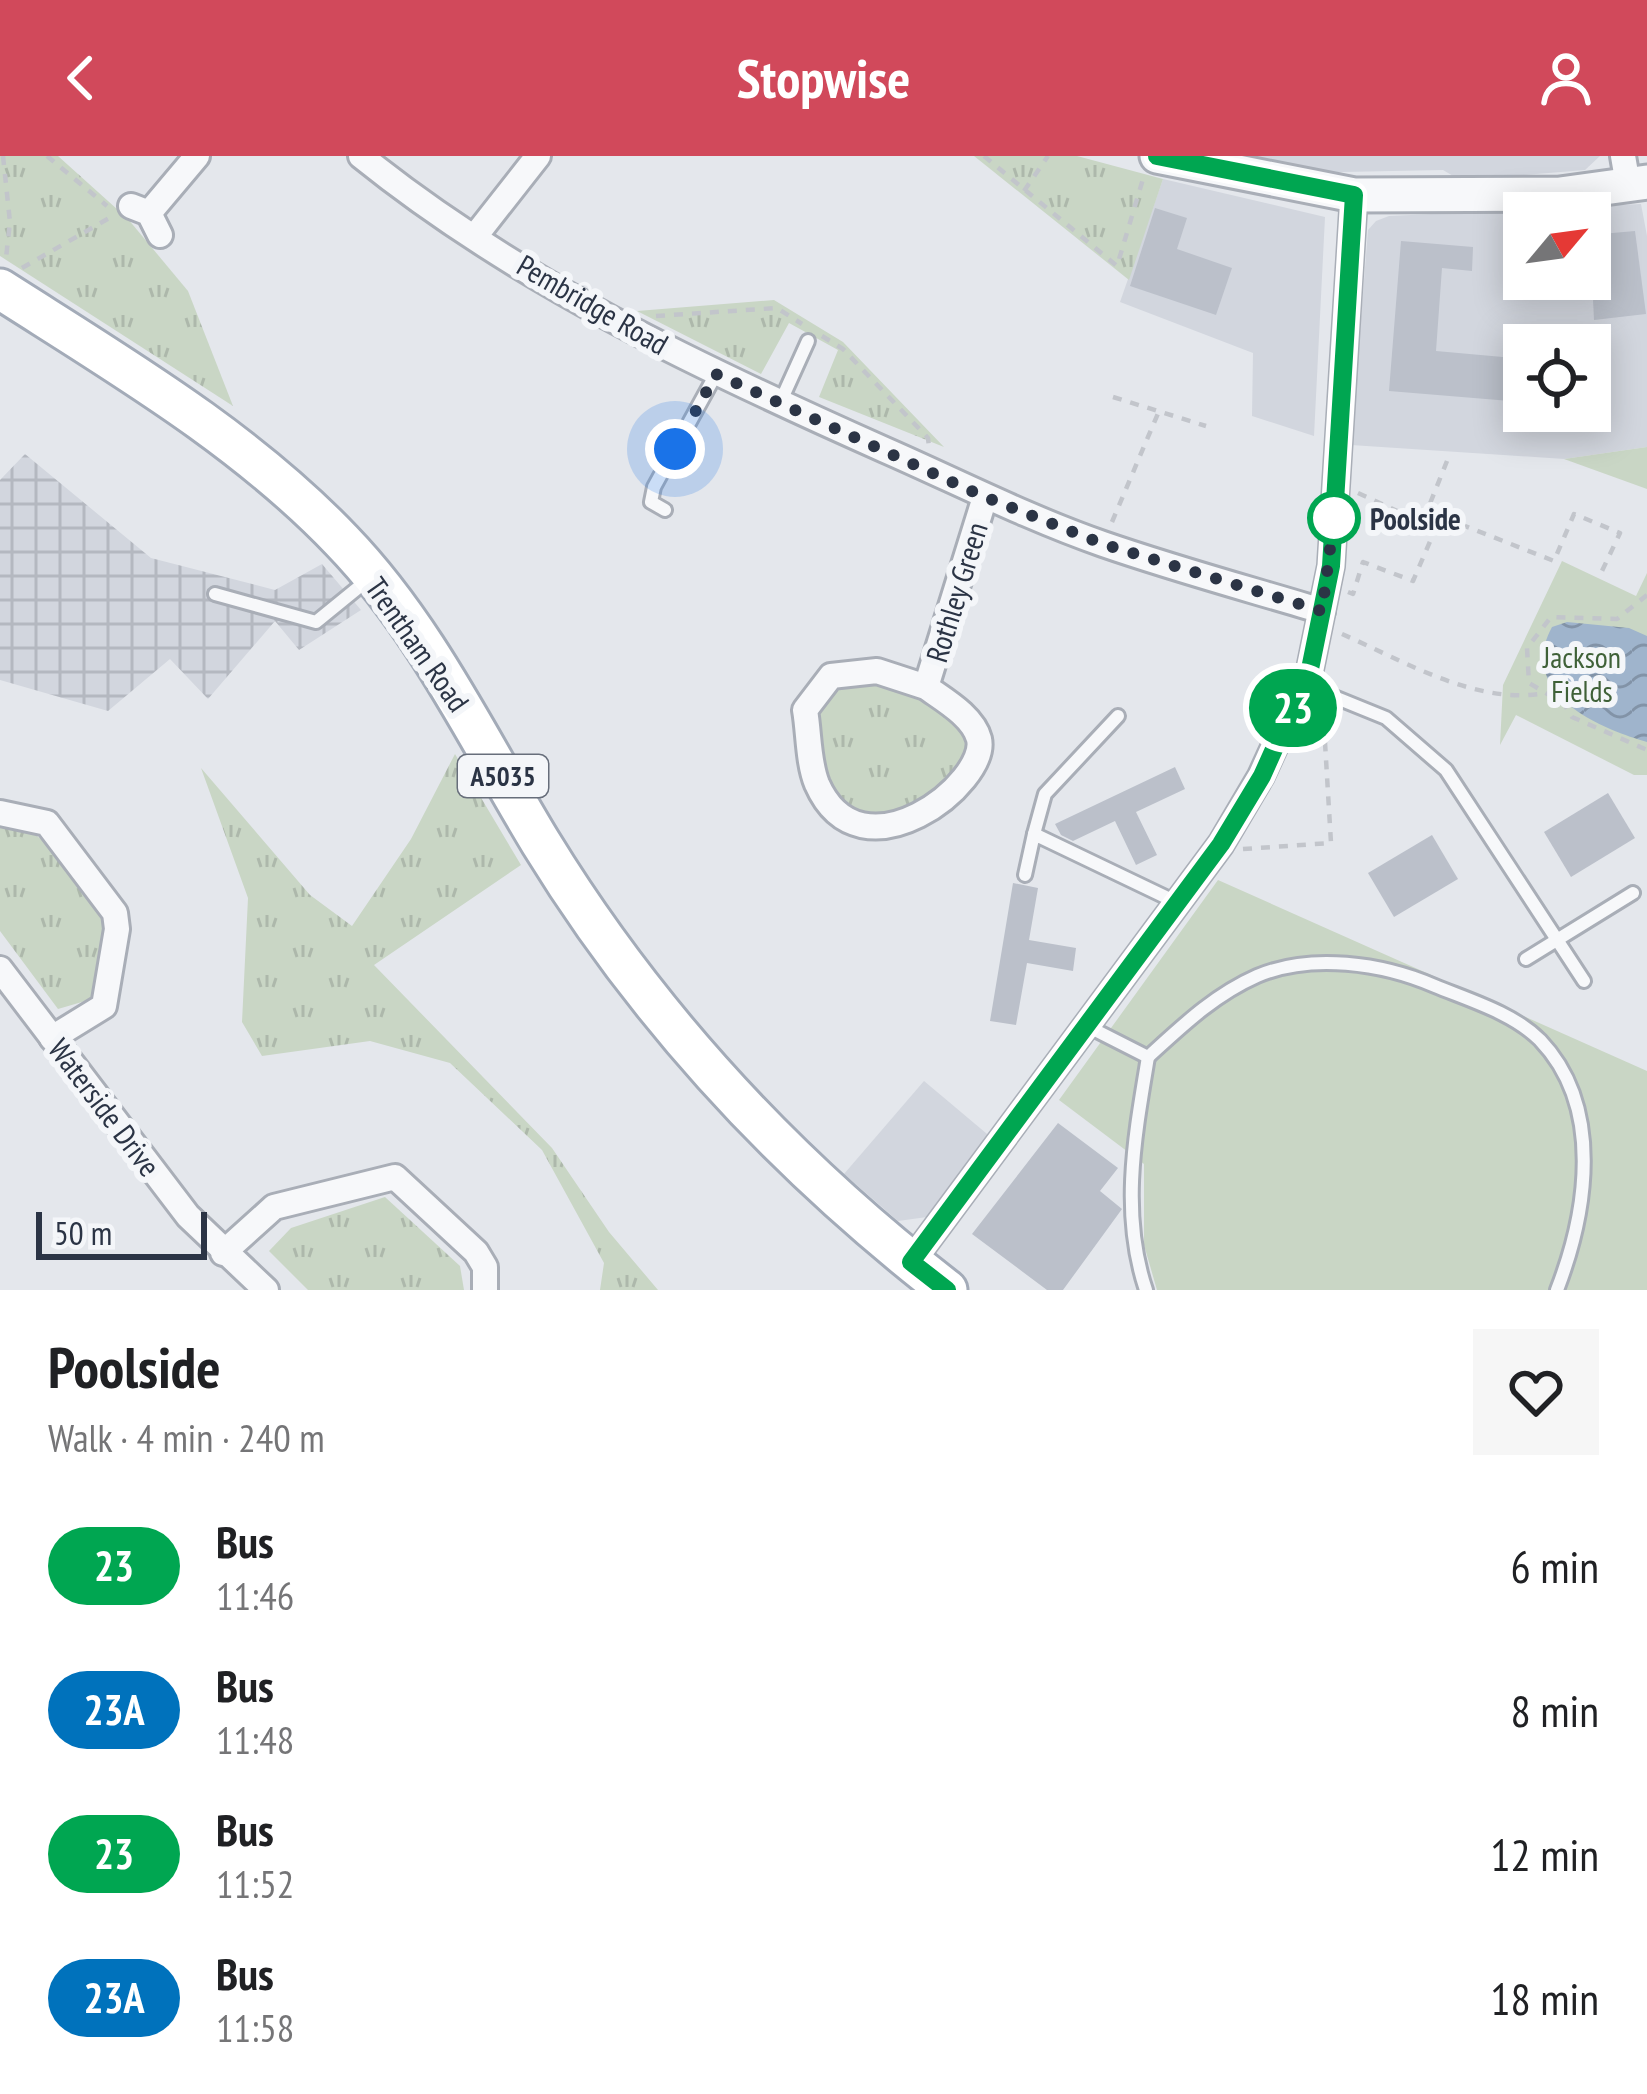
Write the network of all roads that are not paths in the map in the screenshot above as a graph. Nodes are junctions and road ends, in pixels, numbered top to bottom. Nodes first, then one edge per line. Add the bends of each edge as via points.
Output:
1 (197, 156) edge
2 (361, 156) edge
3 (538, 156) edge
4 (1150, 167) edge
5 (1277, 170) edge
6 (1633, 174) edge
7 (1354, 195) junction
8 (139, 217) road end
9 (476, 235) junction
10 (3, 274) edge
11 (808, 341) dead end
12 (716, 374) junction
13 (780, 403) junction
14 (985, 497) junction
15 (665, 510) dead end
16 (371, 577) junction
17 (215, 594) dead end
18 (1321, 617) junction
19 (1316, 681) junction
20 (926, 687) junction
21 (1118, 716) dead end
22 (0, 814) edge
23 (1034, 834) junction
24 (1025, 874) dead end
25 (1634, 893) dead end
26 (1178, 903) junction
27 (1559, 938) junction
28 (1526, 959) dead end
29 (0, 969) edge
30 (1584, 981) dead end
31 (1087, 1026) junction
32 (52, 1038) junction
33 (1148, 1057) junction
34 (223, 1253) junction
35 (911, 1262) junction
36 (266, 1290) edge
37 (485, 1290) edge
38 (947, 1290) edge
39 (1146, 1290) edge
40 (1557, 1290) edge

1 - 8 street
2 - 9 street, Pembridge Road
3 - 9 street
4 - 5 street
5 - 7 street
6 - 7 street via 1540,194
7 - 18 street
9 - 12 street, Pembridge Road
10 - 16 main road, Trentham Road / A5035 via 218,432 345,543
11 - 13 lane
12 - 13 street, Pembridge Road
12 - 15 lane via 654,487 651,502
13 - 14 street, Pembridge Road
14 - 18 street, Pembridge Road
14 - 20 street, Rothley Green
16 - 17 lane via 316,622
16 - 35 main road, Trentham Road / A5035 via 461,703 542,845 640,990 799,1164
18 - 19 street
19 - 26 street
19 - 27 lane via 1386,718 1446,770
20 - 20 street, Rothley Green via 955,707 979,739 968,775 889,827 844,822 817,783 805,710 831,676 877,671
21 - 23 lane via 1045,794
22 - 32 street via 47,823 115,913 104,1006
23 - 24 lane
23 - 26 lane
25 - 27 lane
26 - 31 street
27 - 28 lane
27 - 30 lane
29 - 32 street, Waterside Drive
31 - 33 lane
31 - 35 street
32 - 34 street, Waterside Drive
33 - 39 lane via 1130,1165 1135,1258
33 - 40 lane via 1208,1003 1260,975 1304,964 1400,971 1501,1014 1539,1039 1567,1081 1584,1133 1573,1249
34 - 36 street, Waterside Drive
34 - 37 street via 274,1207 395,1177 476,1252
35 - 38 main road, Trentham Road / A5035

